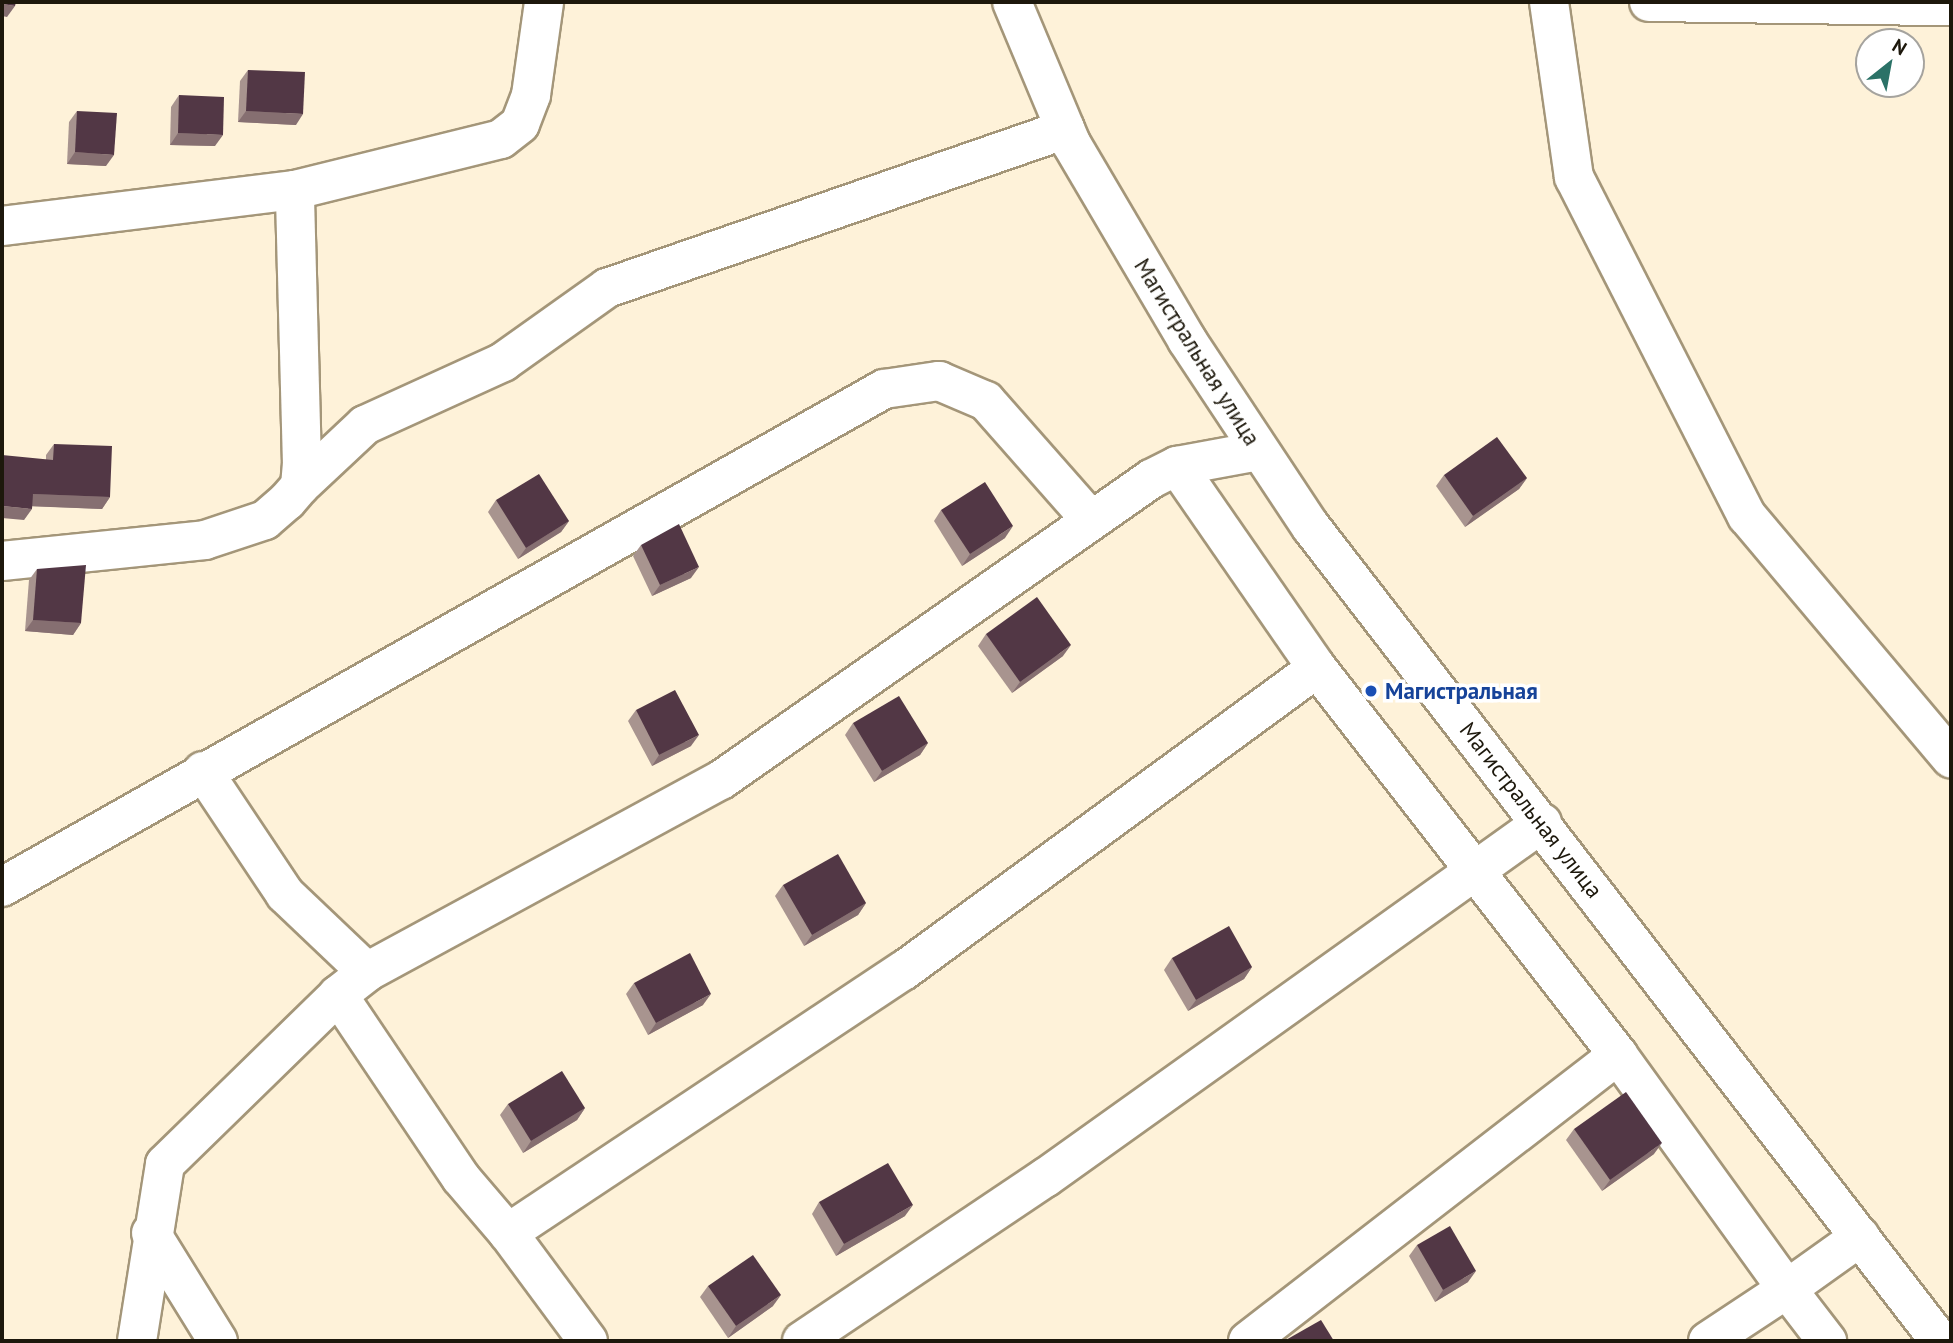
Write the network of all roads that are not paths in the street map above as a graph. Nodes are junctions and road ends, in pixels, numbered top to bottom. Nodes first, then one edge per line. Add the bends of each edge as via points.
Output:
1 (544, 2) edge
2 (1012, 2) edge
3 (1549, 2) edge
4 (1649, 2) edge
5 (1951, 6) edge
6 (1065, 129) junction
7 (295, 190) junction
8 (2, 226) edge
9 (1259, 451) junction
10 (1177, 466) junction
11 (300, 486) junction
12 (1089, 518) junction
13 (2, 561) edge
14 (1317, 668) junction
15 (1951, 758) edge
16 (203, 771) junction
17 (1542, 823) junction
18 (1473, 873) junction
19 (2, 887) edge
20 (353, 984) junction
21 (1618, 1055) junction
22 (151, 1233) junction
23 (508, 1233) junction
24 (1860, 1237) junction
25 (1787, 1289) junction
26 (137, 1341) edge
27 (218, 1341) edge
28 (588, 1341) edge
29 (802, 1341) edge
30 (1248, 1341) edge
31 (1708, 1341) edge
32 (1827, 1341) edge
33 (1940, 1341) edge

1 - 7 main road via 531,94 520,124 501,139
2 - 6 main road, Магистральная улица
3 - 15 main road via 1574,177 1747,516
4 - 5 main road
6 - 9 main road, Магистральная улица
6 - 11 main road via 607,288 503,362 398,405 365,425
7 - 8 main road
7 - 11 main road
9 - 10 main road
9 - 17 main road, Магистральная улица
10 - 12 main road
10 - 14 main road
11 - 13 main road via 265,520 205,540
12 - 16 main road via 986,401 939,381 894,386
12 - 20 main road via 721,779
14 - 18 main road
14 - 23 main road via 903,971
16 - 19 main road
16 - 20 main road via 285,894
17 - 18 main road
17 - 24 main road, Магистральная улица
18 - 21 main road
18 - 29 main road via 1045,1178
20 - 22 main road via 165,1164
20 - 23 main road via 461,1178
21 - 25 main road
21 - 30 main road
22 - 26 main road
22 - 27 main road
23 - 28 main road
24 - 25 main road
24 - 33 main road, Магистральная улица
25 - 31 main road
25 - 32 main road

